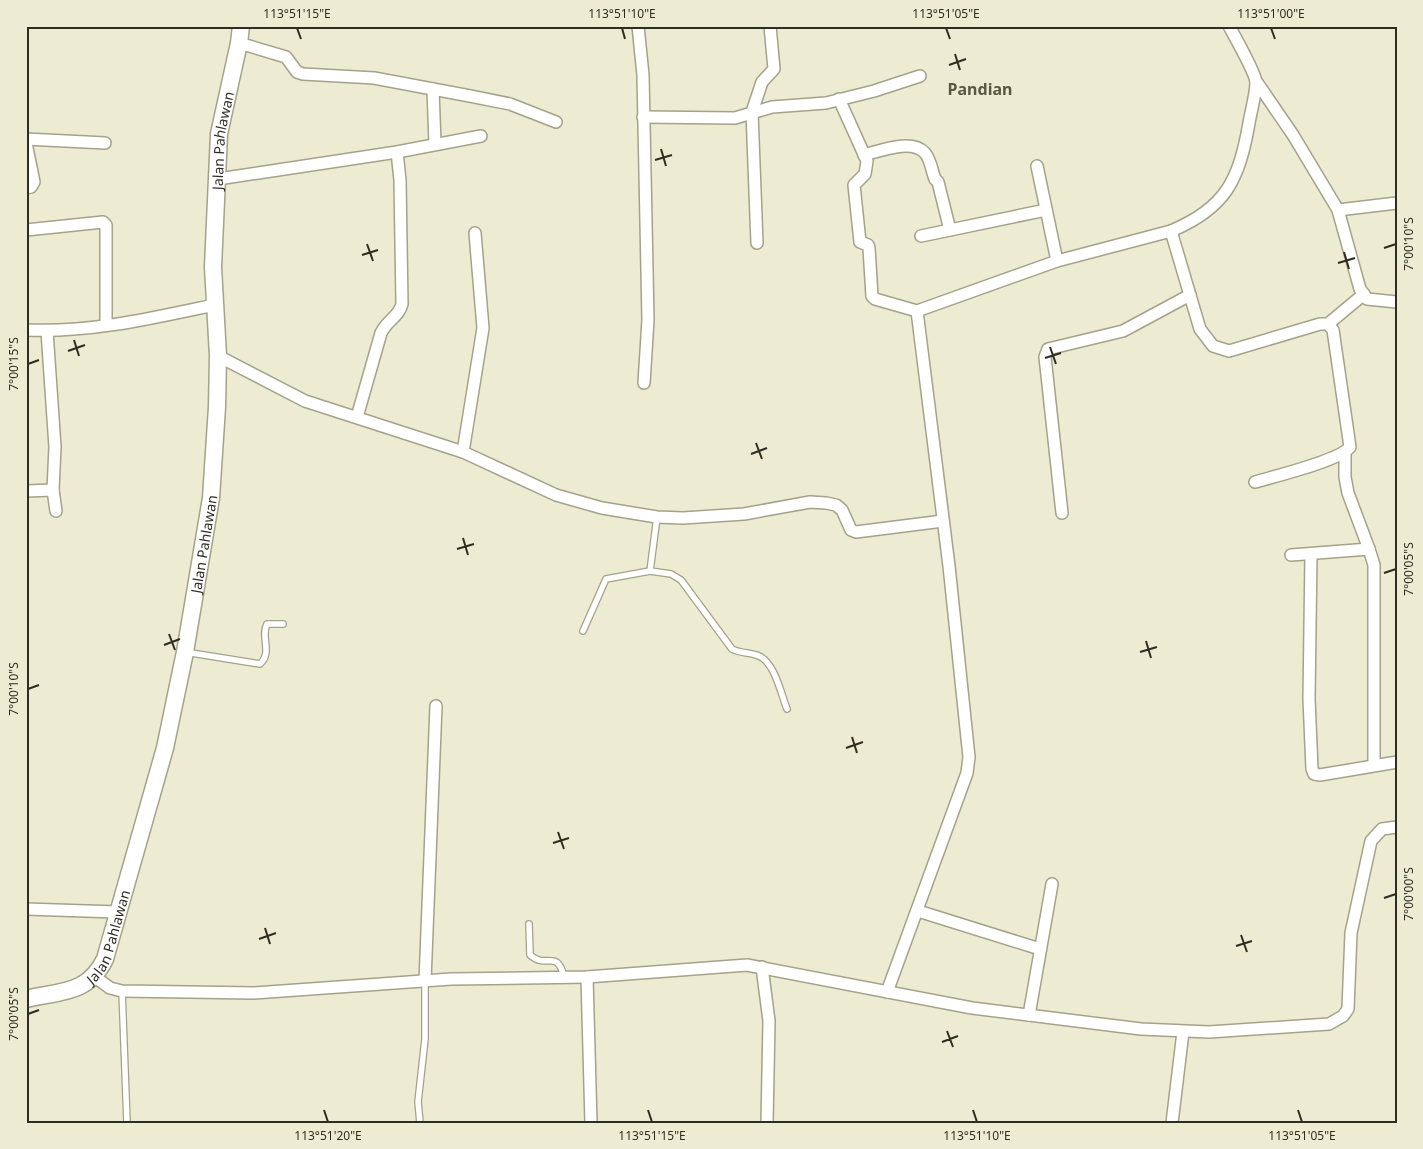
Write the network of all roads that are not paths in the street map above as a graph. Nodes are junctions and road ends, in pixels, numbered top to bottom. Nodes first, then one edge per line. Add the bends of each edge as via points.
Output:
1 (241, 26) edge
2 (638, 26) edge
3 (770, 26) edge
4 (1230, 26) edge
5 (239, 43) junction
6 (920, 76) dead end
7 (1256, 81) junction
8 (433, 89) junction
9 (839, 99) junction
10 (752, 112) junction
11 (643, 117) junction
12 (556, 122) dead end
13 (481, 136) dead end
14 (26, 139) edge
15 (26, 143) edge
16 (105, 143) dead end
17 (435, 144) junction
18 (396, 152) junction
19 (864, 155) junction
20 (1037, 166) dead end
21 (218, 179) junction
22 (26, 188) edge
23 (1397, 203) edge
24 (1046, 210) junction
25 (1338, 210) junction
26 (26, 230) edge
27 (950, 230) junction
28 (1171, 231) junction
29 (474, 233) dead end
30 (921, 236) dead end
31 (758, 243) dead end
32 (1057, 261) junction
33 (1364, 294) junction
34 (1190, 295) junction
35 (1397, 302) edge
36 (214, 305) junction
37 (917, 311) junction
38 (1328, 324) junction
39 (106, 325) junction
40 (26, 330) edge
41 (47, 331) junction
42 (218, 356) junction
43 (644, 383) dead end
44 (357, 417) junction
45 (463, 452) junction
46 (1345, 453) junction
47 (1255, 482) dead end
48 (54, 490) junction
49 (26, 491) edge
50 (56, 511) dead end
51 (1062, 513) dead end
52 (657, 517) junction
53 (943, 521) junction
54 (1369, 549) junction
55 (1311, 554) junction
56 (1291, 555) dead end
57 (650, 571) junction
58 (283, 624) dead end
59 (583, 631) dead end
60 (185, 652) junction
61 (436, 706) dead end
62 (786, 709) dead end
63 (1397, 762) edge
64 (1374, 765) junction
65 (1397, 827) edge
66 (1052, 884) dead end
67 (26, 909) edge
68 (918, 911) junction
69 (117, 912) junction
70 (529, 924) dead end
71 (1040, 949) junction
72 (762, 967) junction
73 (95, 976) junction
74 (564, 976) junction
75 (587, 977) junction
76 (425, 981) junction
77 (122, 991) junction
78 (887, 992) junction
79 (26, 999) edge
80 (1028, 1015) junction
81 (1184, 1032) junction
82 (127, 1123) edge
83 (420, 1123) edge
84 (591, 1123) edge
85 (768, 1123) edge
86 (1172, 1123) edge

1 - 5 main road, Jalan Pahlawan
2 - 11 street
3 - 10 street via 774,69 762,82
4 - 7 street
5 - 8 street via 286,57 297,72 303,74 374,78
5 - 21 main road, Jalan Pahlawan via 219,134
6 - 9 street
7 - 25 street via 1294,135
7 - 28 street via 1242,156 1232,184 1225,196 1207,213
8 - 12 street via 510,104
8 - 17 street
9 - 10 street
9 - 19 street
10 - 11 street via 723,119
10 - 31 street
11 - 43 street via 648,320
13 - 17 street
14 - 16 street
15 - 22 street via 34,182
17 - 18 street
18 - 21 street
18 - 44 street via 400,180 402,304 401,310 384,325
19 - 27 street via 907,146 927,155 938,182
19 - 37 street via 867,169 854,185 860,242 869,248 872,296
20 - 24 street
21 - 36 main road, Jalan Pahlawan via 214,222
23 - 25 street
24 - 27 street
24 - 32 street
25 - 33 street
26 - 39 street via 103,222 106,225
27 - 30 street
28 - 32 street
28 - 34 street
29 - 45 street via 483,328
32 - 37 street
33 - 35 street via 1374,301
33 - 38 street
34 - 38 street via 1200,329 1213,346 1221,350 1237,349 1248,343
34 - 51 street via 1123,331 1048,349 1045,357
36 - 39 street
36 - 42 main road, Jalan Pahlawan
37 - 53 street
38 - 46 street via 1335,339 1350,441
39 - 41 street
40 - 41 street
41 - 48 street via 55,447
42 - 44 street via 305,401
42 - 60 main road, Jalan Pahlawan via 211,498
44 - 45 street
45 - 52 street via 556,495 602,508
46 - 47 street
46 - 54 street via 1348,493
48 - 49 street
48 - 50 street
52 - 53 street via 744,514 810,502 836,505 842,510 850,530 856,532
52 - 57 lane
53 - 68 street via 969,757 967,773
54 - 55 street
54 - 64 street via 1374,565
55 - 56 street
55 - 64 street via 1309,700 1312,769 1314,774 1320,775
57 - 59 lane via 606,579
57 - 62 lane via 671,574 681,580 732,649 742,654 757,654 769,664
58 - 60 lane via 266,624 266,654 260,664
60 - 69 main road, Jalan Pahlawan via 162,757
61 - 76 street
63 - 64 street
65 - 81 street via 1382,829 1371,841 1351,933 1349,1000 1344,1016 1329,1024
66 - 71 street
67 - 69 street
68 - 71 street
68 - 78 street
69 - 73 main road, Jalan Pahlawan via 105,959
70 - 74 lane via 530,955 536,960 557,961
71 - 80 street
72 - 75 street via 724,966
72 - 78 street via 834,984
72 - 85 street via 769,1021
73 - 77 street via 110,988
73 - 79 main road, Jalan Pahlawan via 88,984
74 - 75 street
74 - 76 street
75 - 84 street
76 - 77 street via 238,994
76 - 83 lane via 418,1102
77 - 82 lane
78 - 80 street
80 - 81 street
81 - 86 street

